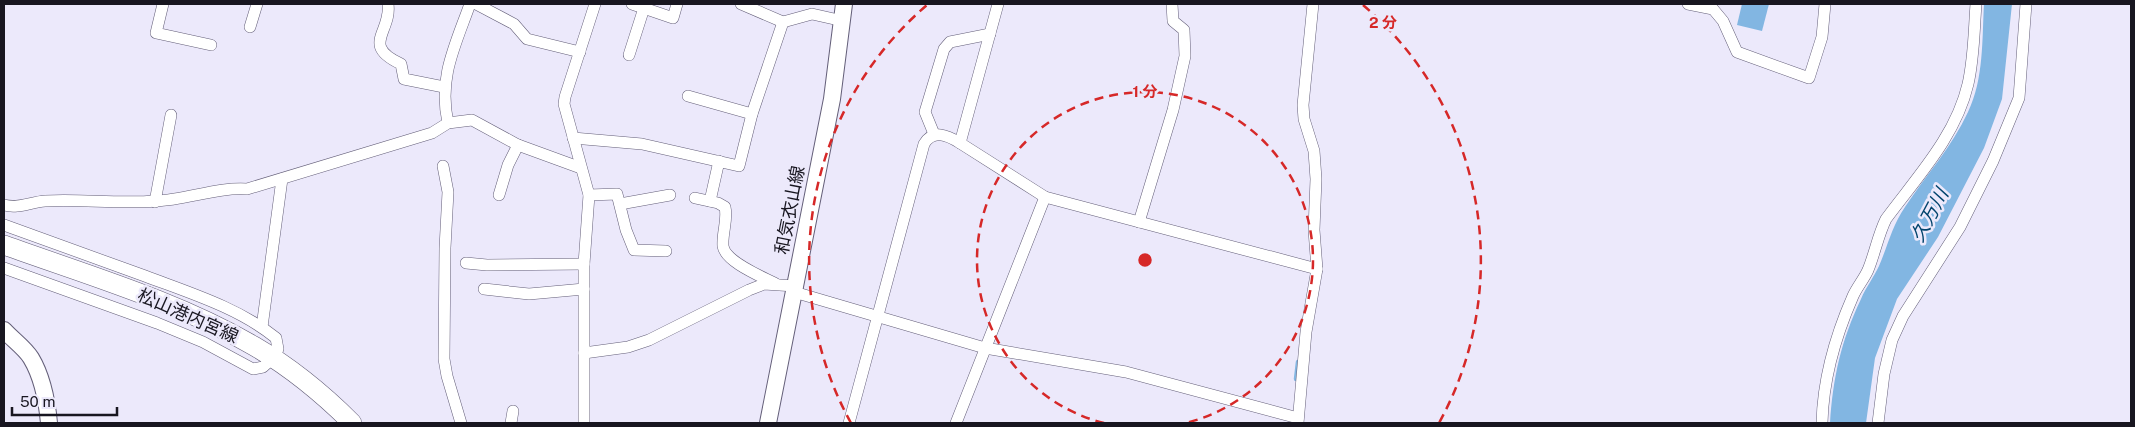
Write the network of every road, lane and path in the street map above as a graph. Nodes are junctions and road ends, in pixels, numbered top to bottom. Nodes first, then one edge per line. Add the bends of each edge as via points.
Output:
1 (163, 4) edge
2 (257, 4) edge
3 (388, 4) edge
4 (470, 4) edge
5 (476, 4) edge
6 (595, 4) edge
7 (632, 4) edge
8 (677, 4) edge
9 (741, 4) edge
10 (844, 4) edge
11 (998, 4) edge
12 (1172, 4) edge
13 (1313, 4) edge
14 (1688, 4) edge
15 (1825, 4) edge
16 (1976, 4) edge
17 (2026, 4) edge
18 (644, 8) junction
19 (842, 21) junction
20 (783, 22) junction
21 (250, 27) dead end
22 (990, 34) junction
23 (211, 46) dead end
24 (580, 52) junction
25 (629, 55) dead end
26 (444, 88) junction
27 (688, 96) dead end
28 (171, 114) dead end
29 (752, 114) junction
30 (448, 123) junction
31 (934, 134) junction
32 (573, 138) junction
33 (960, 143) junction
34 (518, 145) junction
35 (719, 161) junction
36 (443, 166) dead end
37 (582, 168) junction
38 (282, 179) junction
39 (499, 195) dead end
40 (670, 195) dead end
41 (589, 196) junction
42 (1045, 197) junction
43 (695, 198) dead end
44 (710, 201) junction
45 (156, 202) junction
46 (620, 204) junction
47 (4, 205) edge
48 (1139, 222) junction
49 (4, 225) edge
50 (4, 245) edge
51 (666, 251) dead end
52 (466, 263) dead end
53 (584, 264) junction
54 (4, 268) edge
55 (1316, 269) junction
56 (777, 285) junction
57 (584, 289) junction
58 (795, 289) junction
59 (484, 290) dead end
60 (877, 316) junction
61 (262, 327) junction
62 (4, 330) edge
63 (984, 348) junction
64 (584, 353) junction
65 (273, 358) junction
66 (513, 411) dead end
67 (1298, 420) edge
68 (49, 423) edge
69 (352, 423) edge
70 (461, 423) edge
71 (511, 423) edge
72 (584, 423) edge
73 (768, 423) edge
74 (849, 423) edge
75 (956, 423) edge
76 (1822, 423) edge
77 (1878, 423) edge

1 - 23 street via 156,33
2 - 21 street
3 - 26 street via 380,49 388,58 401,64 404,79
4 - 26 street via 449,63
5 - 24 street via 514,24 527,39
6 - 24 street
7 - 18 street
8 - 18 street via 673,18
9 - 20 street
10 - 19 main road, 和気衣山線
11 - 22 street
12 - 48 street via 1173,21 1184,30 1185,56 1174,110
13 - 55 street via 1303,104 1314,151
14 - 15 street via 1713,9 1723,21 1738,52 1809,78 1822,37
16 - 76 street via 1971,67 1963,102 1943,142 1880,231 1867,272 1854,294 1834,346
17 - 77 street via 2019,98 1993,161 1960,227 1903,316 1892,340
18 - 25 street
19 - 20 street via 812,14
19 - 58 main road, 和気衣山線 via 832,99
20 - 29 street
22 - 31 street via 950,42 944,49 925,112
22 - 33 street
24 - 32 street via 564,104
26 - 30 street
27 - 29 street
28 - 45 street
29 - 35 street via 739,166
30 - 34 street via 472,120
30 - 38 street via 432,133
31 - 33 street via 948,136
31 - 60 street via 924,144
32 - 35 street via 642,144
32 - 37 street
33 - 42 street
34 - 37 street
34 - 39 street
35 - 44 street
36 - 70 street via 448,192 444,359
37 - 41 street
38 - 45 street via 247,189 234,188
38 - 61 street
40 - 46 street
41 - 46 street via 617,194
41 - 53 street
42 - 48 street
42 - 63 street
43 - 44 street
44 - 56 street via 725,207 723,247 728,255
45 - 47 street via 44,201
46 - 51 street via 634,250
48 - 55 street
49 - 61 street via 187,292
50 - 65 main road, 松山港内宮線 via 192,315
52 - 53 street
53 - 57 street
54 - 65 street via 157,323 203,342 253,369 263,367
55 - 67 street
56 - 58 street
56 - 64 street via 764,284 749,290 649,340 628,347
57 - 59 street via 529,294
57 - 64 street
58 - 60 street
58 - 73 main road, 和気衣山線
60 - 63 street
60 - 74 street
61 - 65 street via 276,338 278,349
62 - 68 main road via 31,357 41,380
63 - 67 street via 1126,372
63 - 75 street
64 - 72 street
65 - 69 main road, 松山港内宮線 via 320,393
66 - 71 street

